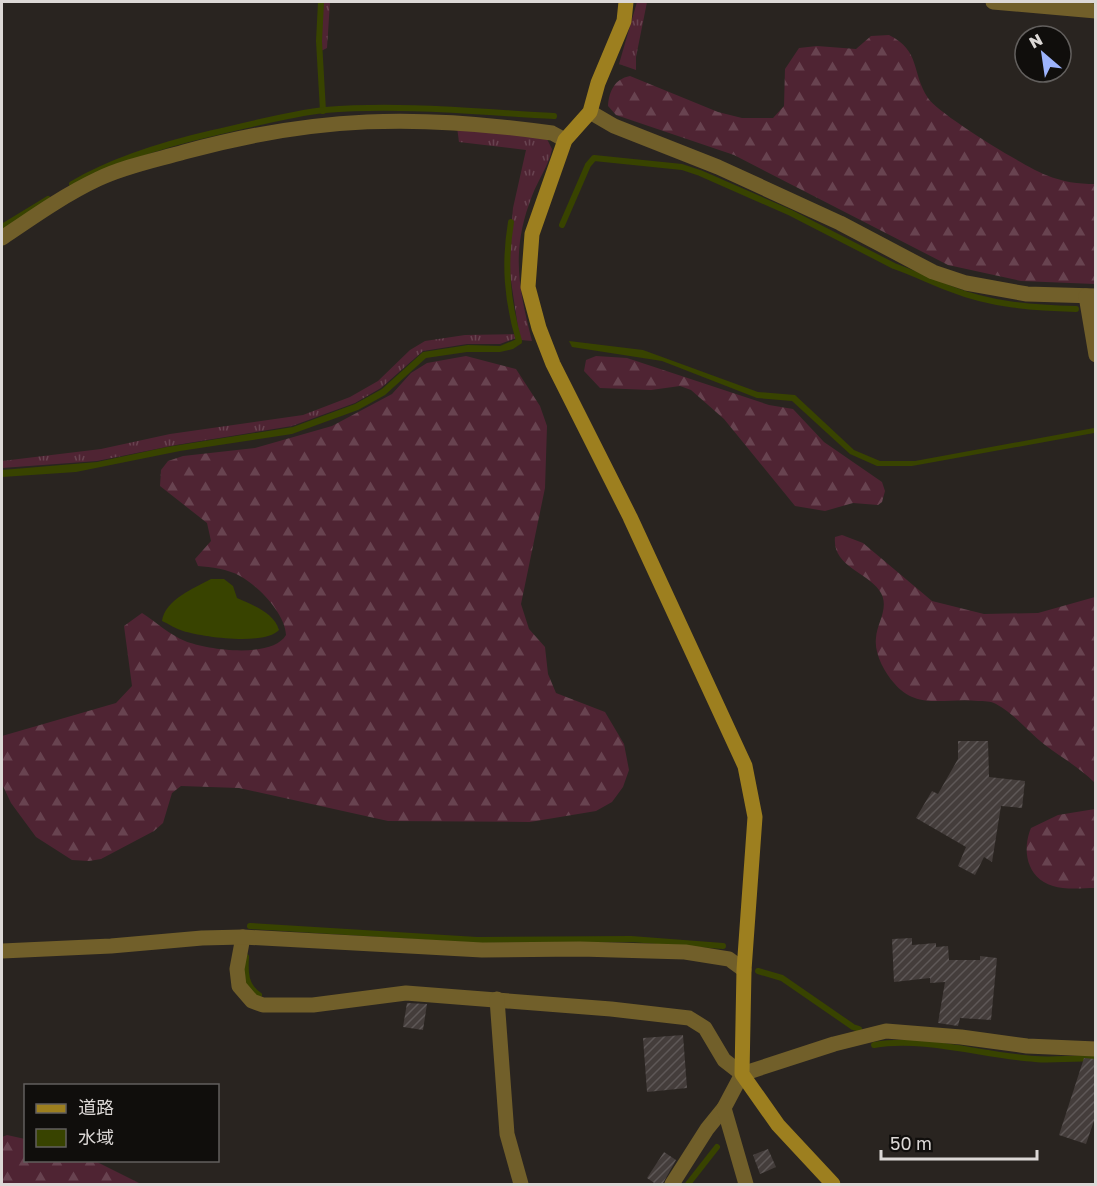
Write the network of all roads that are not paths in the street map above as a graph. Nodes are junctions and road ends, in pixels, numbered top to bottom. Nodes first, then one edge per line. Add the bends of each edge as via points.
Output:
1 (626, 2) edge
2 (993, 2) edge
3 (1095, 11) edge
4 (590, 112) junction
5 (565, 140) junction
6 (2, 238) edge
7 (1091, 296) edge
8 (1095, 354) edge
9 (243, 937) junction
10 (2, 951) edge
11 (744, 970) junction
12 (496, 999) junction
13 (1095, 1049) edge
14 (742, 1074) junction
15 (724, 1108) junction
16 (521, 1185) edge
17 (672, 1185) edge
18 (746, 1185) edge
19 (833, 1185) edge

1 - 4 street via 624,21 597,83
2 - 3 street
4 - 5 street
4 - 7 street via 614,126 718,167 840,223 933,272 966,283 1027,294
5 - 6 street via 552,133 427,120 322,123 277,130 108,174 73,191
5 - 11 street via 532,234 528,286 553,364 630,517 746,766 754,817
7 - 8 street
9 - 10 street
9 - 11 street via 482,950 685,951 729,959
9 - 12 street via 237,969 239,986 252,1001 263,1005 313,1005 406,993
11 - 14 street
12 - 14 street via 689,1018 705,1028 724,1060
12 - 16 street via 507,1134
13 - 14 street via 886,1031
14 - 15 street
14 - 19 street via 778,1125
15 - 17 street
15 - 18 street

